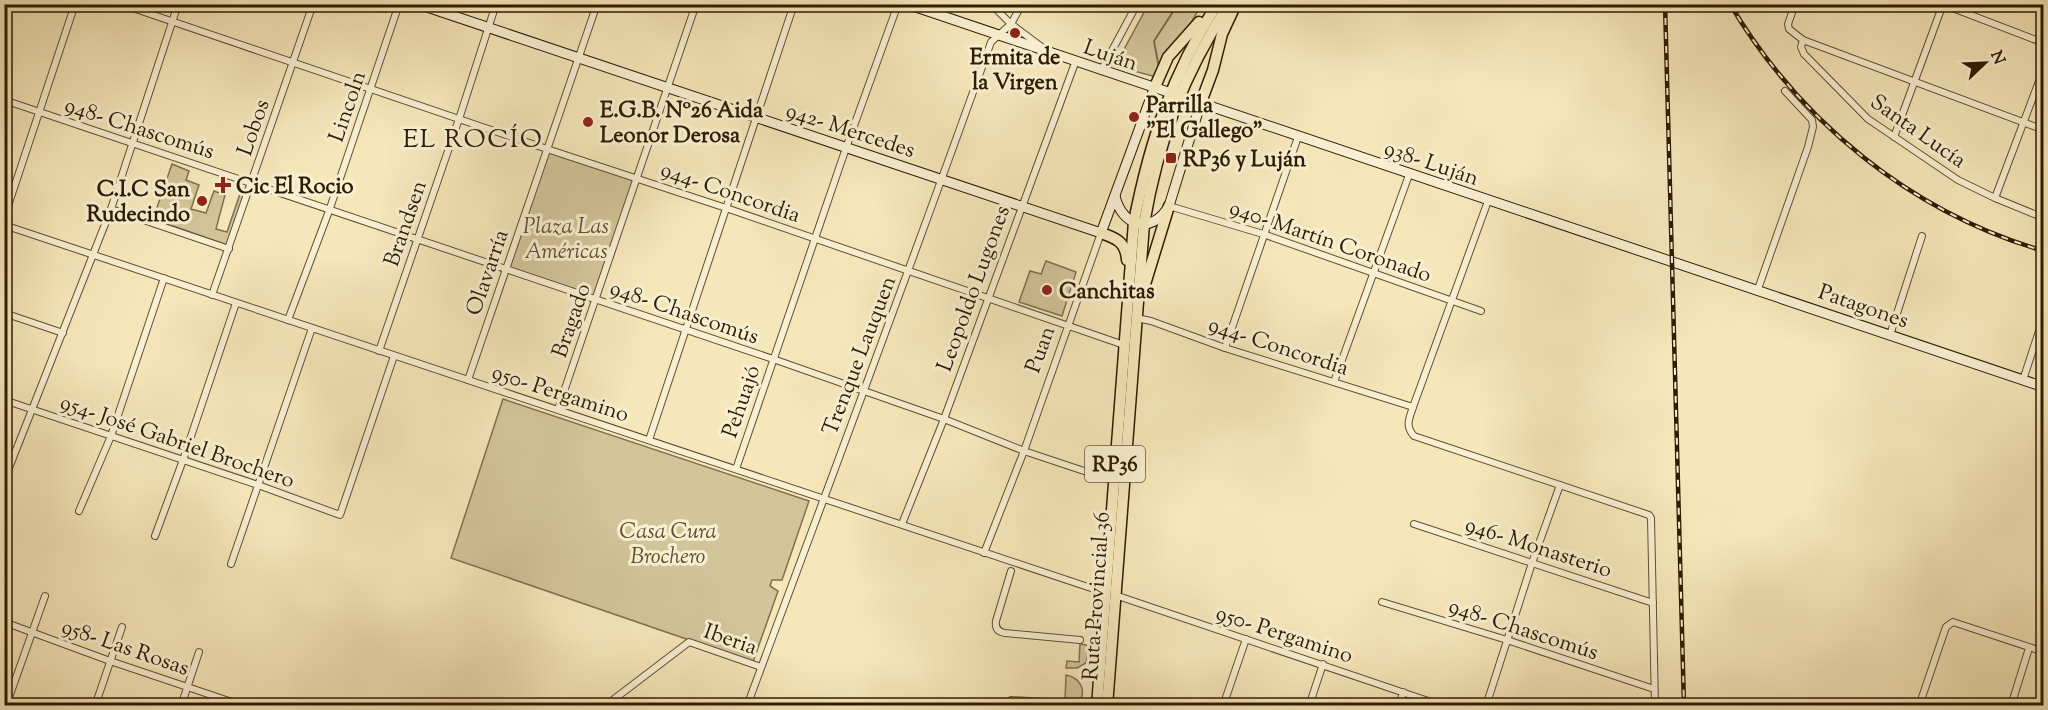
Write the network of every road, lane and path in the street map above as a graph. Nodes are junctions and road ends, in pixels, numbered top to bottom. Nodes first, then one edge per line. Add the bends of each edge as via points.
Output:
1 (75, 4) edge
2 (121, 4) edge
3 (178, 4) edge
4 (313, 4) edge
5 (399, 4) edge
6 (418, 4) edge
7 (496, 4) edge
8 (597, 4) edge
9 (696, 4) edge
10 (794, 4) edge
11 (898, 4) edge
12 (907, 4) edge
13 (991, 4) edge
14 (1022, 4) edge
15 (1137, 4) edge
16 (1212, 4) edge
17 (1217, 4) edge
18 (1228, 4) edge
19 (1236, 4) edge
20 (1795, 4) edge
21 (1943, 5) edge
22 (172, 22) junction
23 (1011, 24) junction
24 (488, 28) junction
25 (998, 36) junction
26 (1803, 40) junction
27 (2043, 43) edge
28 (1053, 55) junction
29 (579, 58) junction
30 (293, 63) junction
31 (1075, 63) junction
32 (2043, 68) edge
33 (1101, 71) junction
34 (1915, 83) junction
35 (667, 88) junction
36 (370, 89) junction
37 (1154, 89) junction
38 (1785, 91) dead end
39 (1173, 95) junction
40 (4, 100) edge
41 (1200, 105) junction
42 (40, 113) junction
43 (758, 118) junction
44 (459, 119) junction
45 (2025, 123) junction
46 (2043, 130) edge
47 (1298, 137) junction
48 (1894, 137) junction
49 (133, 144) junction
50 (846, 148) junction
51 (546, 149) junction
52 (1409, 175) junction
53 (635, 178) junction
54 (942, 180) junction
55 (252, 183) junction
56 (1114, 195) junction
57 (1995, 198) junction
58 (1488, 201) junction
59 (1021, 206) junction
60 (1169, 206) junction
61 (726, 208) junction
62 (111, 209) junction
63 (329, 211) junction
64 (4, 218) edge
65 (2043, 218) edge
66 (1139, 223) junction
67 (4, 225) edge
68 (1101, 233) junction
69 (1263, 234) junction
70 (1922, 236) dead end
71 (815, 238) junction
72 (417, 240) junction
73 (229, 249) junction
74 (94, 255) junction
75 (1671, 260) joint
76 (505, 270) junction
77 (909, 270) junction
78 (1374, 272) junction
79 (164, 278) junction
80 (1129, 282) junction
81 (1758, 289) junction
82 (212, 295) junction
83 (987, 299) junction
84 (596, 300) junction
85 (1452, 300) junction
86 (236, 303) junction
87 (1481, 311) dead end
88 (4, 313) edge
89 (2043, 316) edge
90 (1135, 318) junction
91 (288, 320) junction
92 (1068, 326) junction
93 (312, 328) junction
94 (685, 331) junction
95 (63, 333) junction
96 (1890, 334) junction
97 (1124, 345) junction
98 (1225, 348) junction
99 (379, 351) junction
100 (394, 356) junction
101 (773, 359) junction
102 (468, 380) junction
103 (2023, 380) junction
104 (1334, 382) junction
105 (2043, 387) edge
106 (864, 391) junction
107 (4, 400) edge
108 (1413, 407) junction
109 (31, 409) junction
110 (558, 409) junction
111 (944, 419) junction
112 (111, 436) junction
113 (650, 440) junction
114 (1024, 451) junction
115 (183, 460) junction
116 (736, 469) junction
117 (7, 473) dead end
118 (1114, 481) junction
119 (258, 485) junction
120 (1560, 485) junction
121 (822, 501) junction
122 (80, 511) dead end
123 (902, 524) junction
124 (1414, 524) dead end
125 (155, 536) dead end
126 (984, 553) junction
127 (1532, 563) junction
128 (231, 564) dead end
129 (1011, 571) dead end
130 (1110, 594) junction
131 (45, 596) dead end
132 (1382, 602) dead end
133 (1653, 603) junction
134 (4, 622) edge
135 (122, 627) dead end
136 (33, 632) junction
137 (1246, 639) junction
138 (1080, 640) dead end
139 (1506, 640) junction
140 (2029, 648) junction
141 (200, 652) dead end
142 (2043, 652) edge
143 (110, 661) junction
144 (1323, 664) junction
145 (761, 667) junction
146 (187, 687) junction
147 (1654, 689) junction
148 (1403, 692) junction
149 (235, 703) dead end
150 (1010, 703) edge
151 (6, 705) edge
152 (95, 705) edge
153 (181, 705) edge
154 (605, 705) edge
155 (747, 705) edge
156 (1097, 705) edge
157 (1107, 705) edge
158 (1223, 705) edge
159 (1310, 705) edge
160 (1399, 705) edge
161 (1443, 705) edge
162 (1486, 705) edge
163 (1655, 705) edge
164 (1919, 705) edge
165 (2011, 705) edge

1 - 42 street
2 - 22 street, 944- Concordia
3 - 22 street
4 - 30 street, Lobos
5 - 36 street, Lincoln
6 - 24 main road, 942- Mercedes
7 - 24 street, Brandsen
8 - 29 street, Olavarría
9 - 35 street, Bragado
10 - 43 street
11 - 50 street, Pehuajó
12 - 25 main road, Luján
13 - 23 street
14 - 23 street, Trenque Lauquen
15 - 33 street
16 - 37 main road via 1168,57
17 - 39 main road, Ruta Provincial 36 / RP36 via 1194,42
18 - 39 main road, Ruta Provincial 36 / RP36
19 - 41 main road via 1222,34
20 - 26 street, Santa Lucía via 1789,29
21 - 27 street
21 - 34 street
22 - 30 street, 944- Concordia
22 - 49 street
23 - 25 street, Trenque Lauquen
23 - 28 street
24 - 29 main road, 942- Mercedes
24 - 44 street, Brandsen
25 - 28 main road, Luján
25 - 54 street, Trenque Lauquen via 991,42
26 - 34 street
26 - 48 street, Santa Lucía via 1804,54 1856,110
28 - 31 main road, Luján
29 - 35 main road, 942- Mercedes
29 - 51 street, Olavarría
30 - 36 street, 944- Concordia
30 - 55 street, Lobos
31 - 33 main road, Luján
31 - 59 street, Leopoldo Lugones
32 - 45 street
33 - 37 main road, Luján
34 - 45 street
34 - 48 street
35 - 43 main road, 942- Mercedes
35 - 53 street, Bragado
36 - 44 street, 944- Concordia
36 - 63 street, Lincoln
37 - 39 main road, Luján
37 - 56 main road, Puan
38 - 81 street via 1812,120 1813,127
39 - 41 main road, Luján
39 - 66 main road, Ruta Provincial 36 / RP36
40 - 42 street, 948- Chascomús
41 - 47 main road, 938- Luján
41 - 60 main road
42 - 49 street, 948- Chascomús
42 - 64 street
43 - 50 main road, 942- Mercedes
43 - 61 street
44 - 51 street, 944- Concordia
44 - 72 street, Brandsen
45 - 46 street
45 - 57 street
47 - 52 main road, 938- Luján
47 - 69 street
48 - 57 street, Santa Lucía via 1958,180
49 - 55 street, 948- Chascomús
49 - 62 street
50 - 54 main road, 942- Mercedes
50 - 71 street, Pehuajó
51 - 53 street, 944- Concordia
51 - 76 street, Olavarría
52 - 58 main road, 938- Luján
52 - 78 street
53 - 61 street, 944- Concordia
53 - 84 street, Bragado
54 - 59 main road, 942- Mercedes
54 - 77 street, Trenque Lauquen
55 - 63 street, 948- Chascomús
55 - 73 street, Lobos
56 - 66 main road via 1124,216
56 - 68 main road, Puan
57 - 65 street, Santa Lucía
58 - 75 main road, 938- Luján
58 - 85 street
59 - 68 main road, 942- Mercedes
59 - 83 street, Leopoldo Lugones
60 - 66 main road via 1161,218
60 - 69 street, 940- Martín Coronado
60 - 90 main road
61 - 71 street, 944- Concordia
61 - 94 street
62 - 73 street
62 - 74 street
63 - 72 street, 948- Chascomús
63 - 91 street, Lincoln
66 - 80 main road, Ruta Provincial 36 / RP36
66 - 90 main road, Ruta Provincial 36 / RP36
67 - 74 street, 950- Pergamino
68 - 80 main road via 1119,240 1125,248
68 - 92 street, Puan
69 - 78 street, 940- Martín Coronado
69 - 98 street
70 - 96 street
71 - 77 street, 944- Concordia
71 - 101 street, Pehuajó
72 - 76 street, 948- Chascomús
72 - 99 street, Brandsen
73 - 82 street, Lobos
74 - 79 street, 950- Pergamino
74 - 95 street
75 - 81 main road, Patagones
76 - 84 street, 948- Chascomús
76 - 102 street, Olavarría
77 - 83 street, 944- Concordia
77 - 106 street, Trenque Lauquen
78 - 85 street, 940- Martín Coronado
78 - 104 street
79 - 82 street, 950- Pergamino
79 - 112 street
80 - 97 main road, Ruta Provincial 36 / RP36
81 - 96 main road, Patagones
82 - 86 street, 950- Pergamino
83 - 92 street, 944- Concordia
83 - 111 street, Leopoldo Lugones
84 - 94 street, 948- Chascomús
84 - 110 street, Bragado
85 - 87 street, 940- Martín Coronado
85 - 108 street
86 - 91 street, 950- Pergamino
86 - 115 street
88 - 95 street
89 - 103 street
90 - 98 street, 944- Concordia
90 - 130 main road, Ruta Provincial 36 / RP36
91 - 93 street, 950- Pergamino
92 - 97 street, 944- Concordia
92 - 114 street, Puan
93 - 99 street, 950- Pergamino
93 - 119 street
94 - 101 street, 948- Chascomús
94 - 113 street
95 - 109 street
96 - 103 main road, Patagones
97 - 118 main road, Ruta Provincial 36 / RP36
98 - 104 street, 944- Concordia
99 - 100 street, 950- Pergamino
100 - 102 street, 950- Pergamino
100 - 119 street, 954- José Gabriel Brochero via 340,515
101 - 106 street, 948- Chascomús
101 - 116 street, Pehuajó
102 - 110 street, 950- Pergamino
103 - 105 main road, Patagones
104 - 108 street, 944- Concordia
106 - 111 street, 948- Chascomús
106 - 121 street, Trenque Lauquen
107 - 109 street, 954- José Gabriel Brochero
108 - 120 street via 1408,425 1414,436
109 - 112 street, 954- José Gabriel Brochero
109 - 117 street
110 - 113 street, 950- Pergamino
111 - 114 street, 948- Chascomús
111 - 123 street, Leopoldo Lugones
112 - 115 street, 954- José Gabriel Brochero
112 - 122 street
113 - 116 street, 950- Pergamino
114 - 118 street, 948- Chascomús
114 - 126 street, Puan
115 - 119 street, 954- José Gabriel Brochero
115 - 125 street
116 - 121 street, 950- Pergamino
118 - 130 main road, Ruta Provincial 36 / RP36
119 - 128 street
120 - 127 street
120 - 133 street via 1649,515
121 - 123 street, 950- Pergamino
121 - 145 street, Trenque Lauquen
123 - 126 street, 950- Pergamino
124 - 127 street, 946- Monasterio
126 - 130 street, 950- Pergamino
127 - 133 street, 946- Monasterio
127 - 139 street
129 - 138 street via 996,628 1005,633
130 - 137 street, 950- Pergamino
130 - 156 main road, Ruta Provincial 36 / RP36
130 - 157 main road, Ruta Provincial 36 / RP36
131 - 136 street
132 - 139 street, 948- Chascomús
133 - 147 street
134 - 136 street, 958- Las Rosas
135 - 143 street
136 - 143 street, 958- Las Rosas
136 - 151 street
137 - 144 street, 950- Pergamino
137 - 158 street
139 - 147 street, 948- Chascomús
139 - 162 street
140 - 142 street
140 - 164 street via 1953,622 1946,627
140 - 165 street
141 - 146 street
143 - 146 street, 958- Las Rosas
143 - 152 street
144 - 148 street, 950- Pergamino
144 - 159 street
145 - 154 street, Iberia via 689,642
145 - 155 street, Trenque Lauquen
146 - 149 street, 958- Las Rosas
146 - 153 street
147 - 163 street
148 - 160 street
148 - 161 street, 950- Pergamino
150 - 156 street

